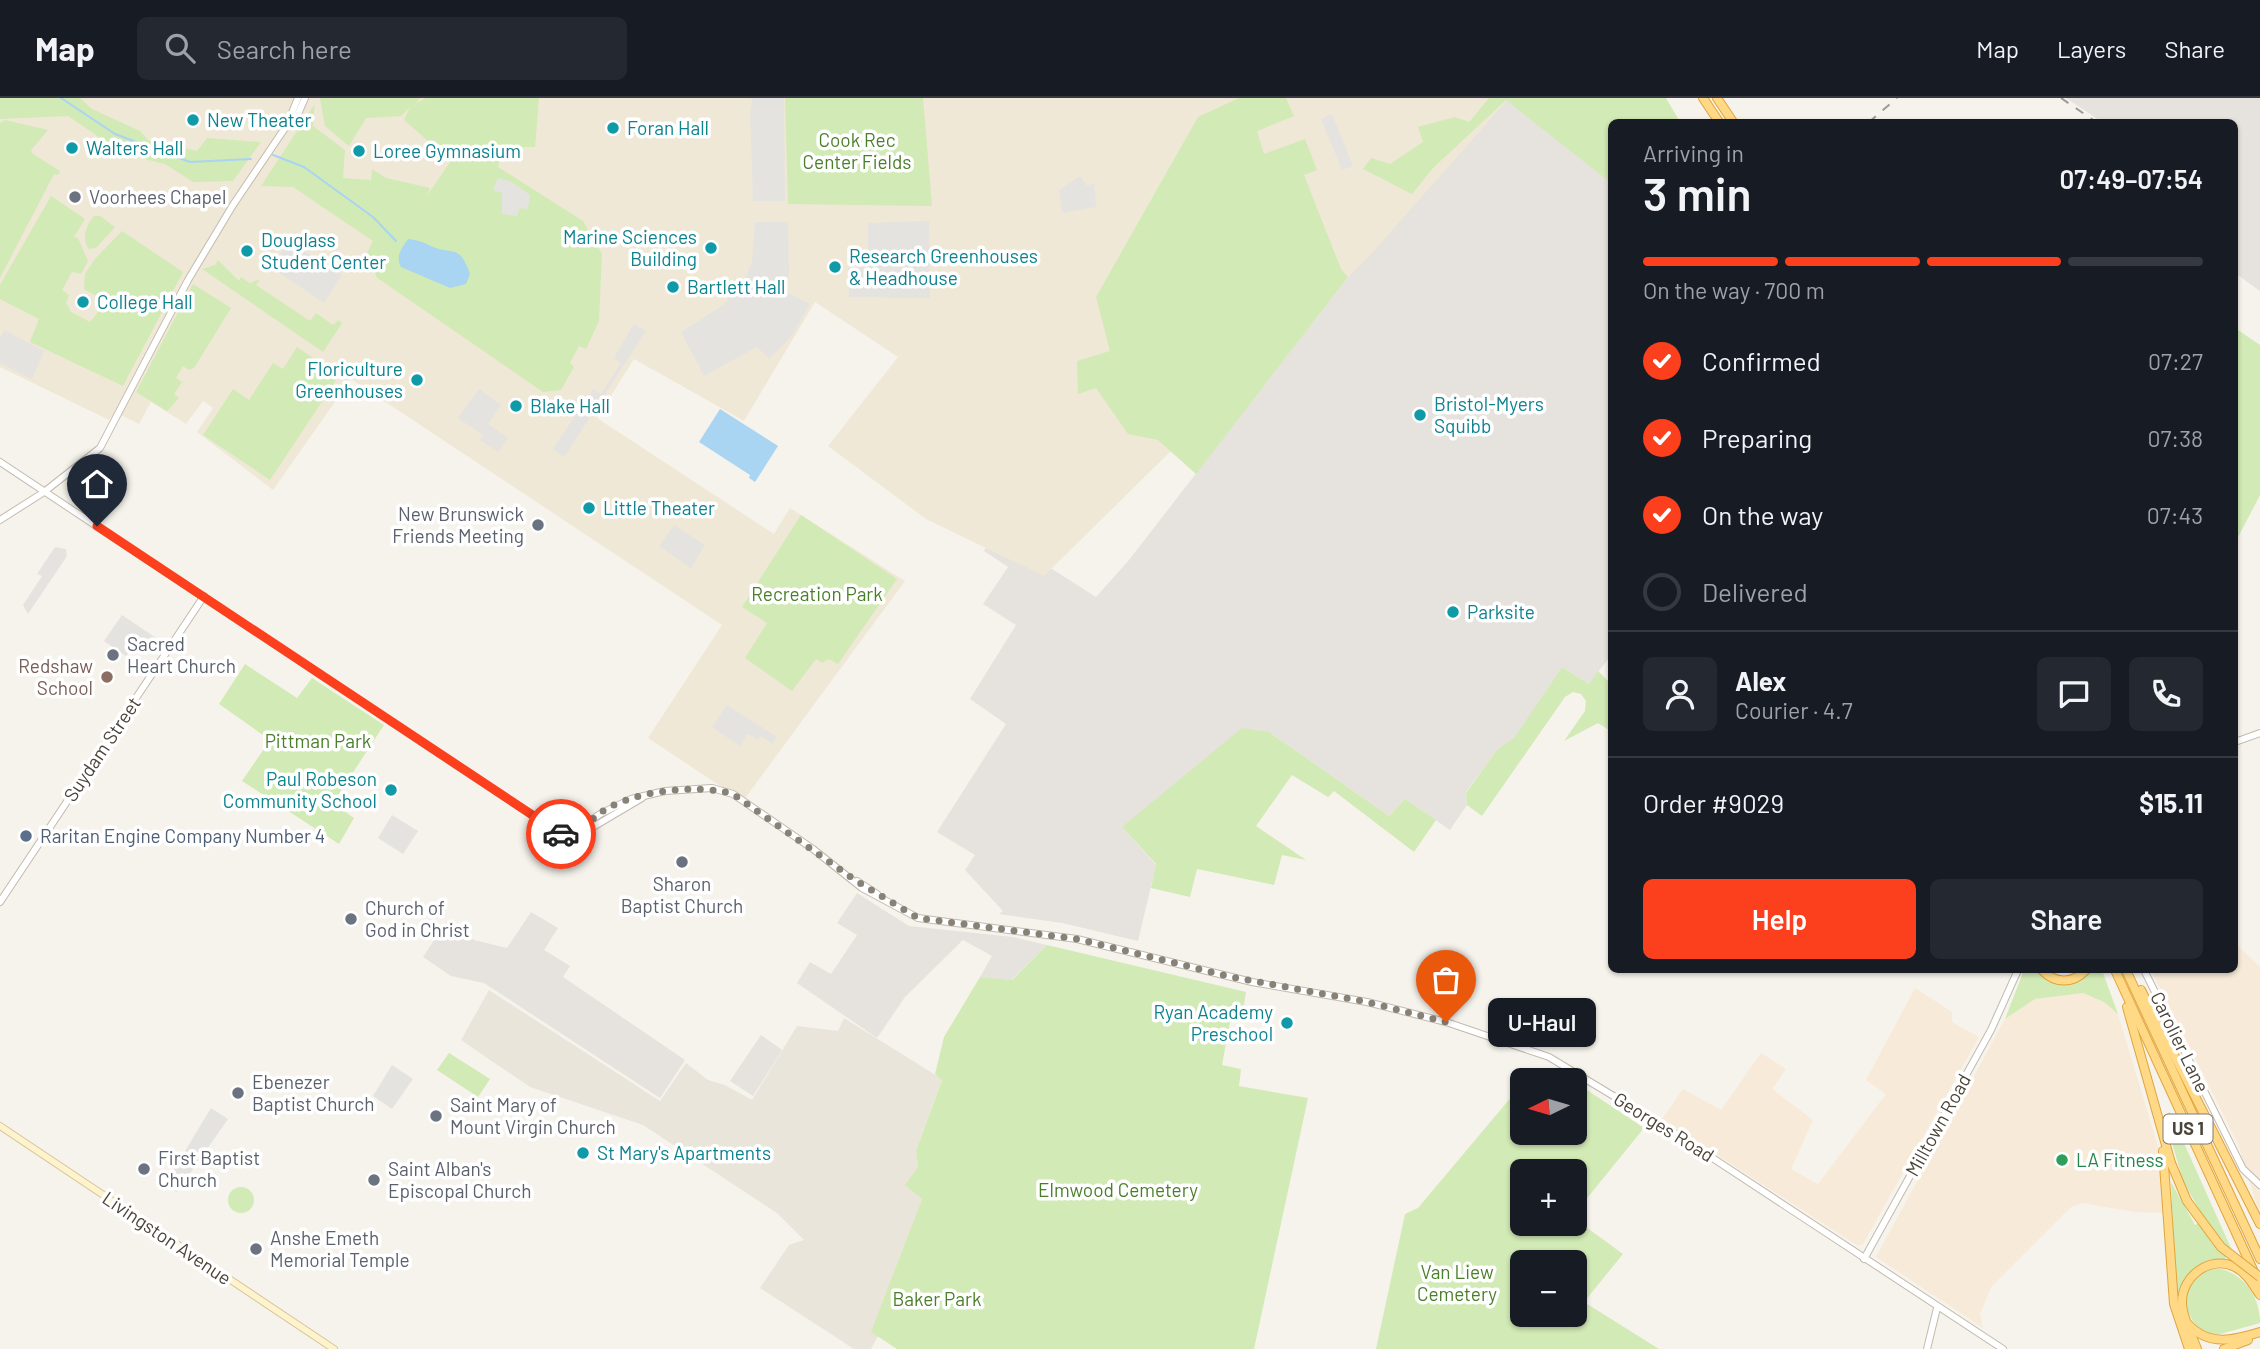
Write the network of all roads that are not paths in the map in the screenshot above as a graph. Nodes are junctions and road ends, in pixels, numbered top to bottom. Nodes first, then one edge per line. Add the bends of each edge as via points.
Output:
1 (298, 98) edge
2 (305, 98) edge
3 (1703, 98) edge
4 (1717, 98) edge
5 (1717, 119) edge
6 (1731, 119) edge
7 (287, 125) junction
8 (0, 462) edge
9 (44, 492) junction
10 (0, 520) edge
11 (204, 596) junction
12 (2260, 733) edge
13 (2238, 741) edge
14 (643, 797) junction
15 (588, 830) junction
16 (0, 902) edge
17 (2014, 973) edge
18 (2046, 973) edge
19 (2082, 973) edge
20 (2116, 973) edge
21 (2116, 973) edge
22 (2129, 973) edge
23 (2130, 973) edge
24 (2145, 973) edge
25 (2160, 1121) junction
26 (0, 1126) edge
27 (2260, 1185) edge
28 (2260, 1224) edge
29 (1864, 1259) junction
30 (2260, 1259) edge
31 (2260, 1277) edge
32 (2260, 1285) edge
33 (2260, 1295) edge
34 (1937, 1308) junction
35 (2188, 1323) junction
36 (2260, 1333) edge
37 (2243, 1340) junction
38 (334, 1349) edge
39 (1927, 1349) edge
40 (2003, 1349) edge
41 (2189, 1349) edge
42 (2197, 1349) edge
43 (2224, 1349) edge

1 - 7 street
2 - 7 street
3 - 5 highway
4 - 6 highway
7 - 9 street via 188,279 100,448
8 - 9 street
9 - 10 street
9 - 11 street
11 - 15 street, Georges Road via 577,845
11 - 16 street, Suydam Street
12 - 13 street
14 - 15 street, Georges Road
14 - 15 street, Georges Road via 600,814
14 - 29 street, Georges Road via 695,787 733,794 855,880 918,918 1077,939 1252,982 1367,1002 1446,1022 1549,1057 1673,1132
17 - 29 street, Milltown Road via 1991,1030
18 - 19 highway via 2063,981
20 - 25 highway
21 - 32 highway, US 1
22 - 30 highway, US 1
23 - 28 highway via 2168,1038
24 - 27 street, Carolier Lane via 2243,1169
25 - 31 highway, bridge via 2187,1201 2221,1247
25 - 41 highway via 2174,1304
26 - 38 main road, Livingston Avenue
29 - 34 street, Georges Road
33 - 35 highway via 2235,1267 2207,1266 2191,1276 2184,1290 2182,1307
34 - 39 street
34 - 40 street, Georges Road
35 - 37 highway via 2211,1339
35 - 42 highway
36 - 37 highway
37 - 43 highway

